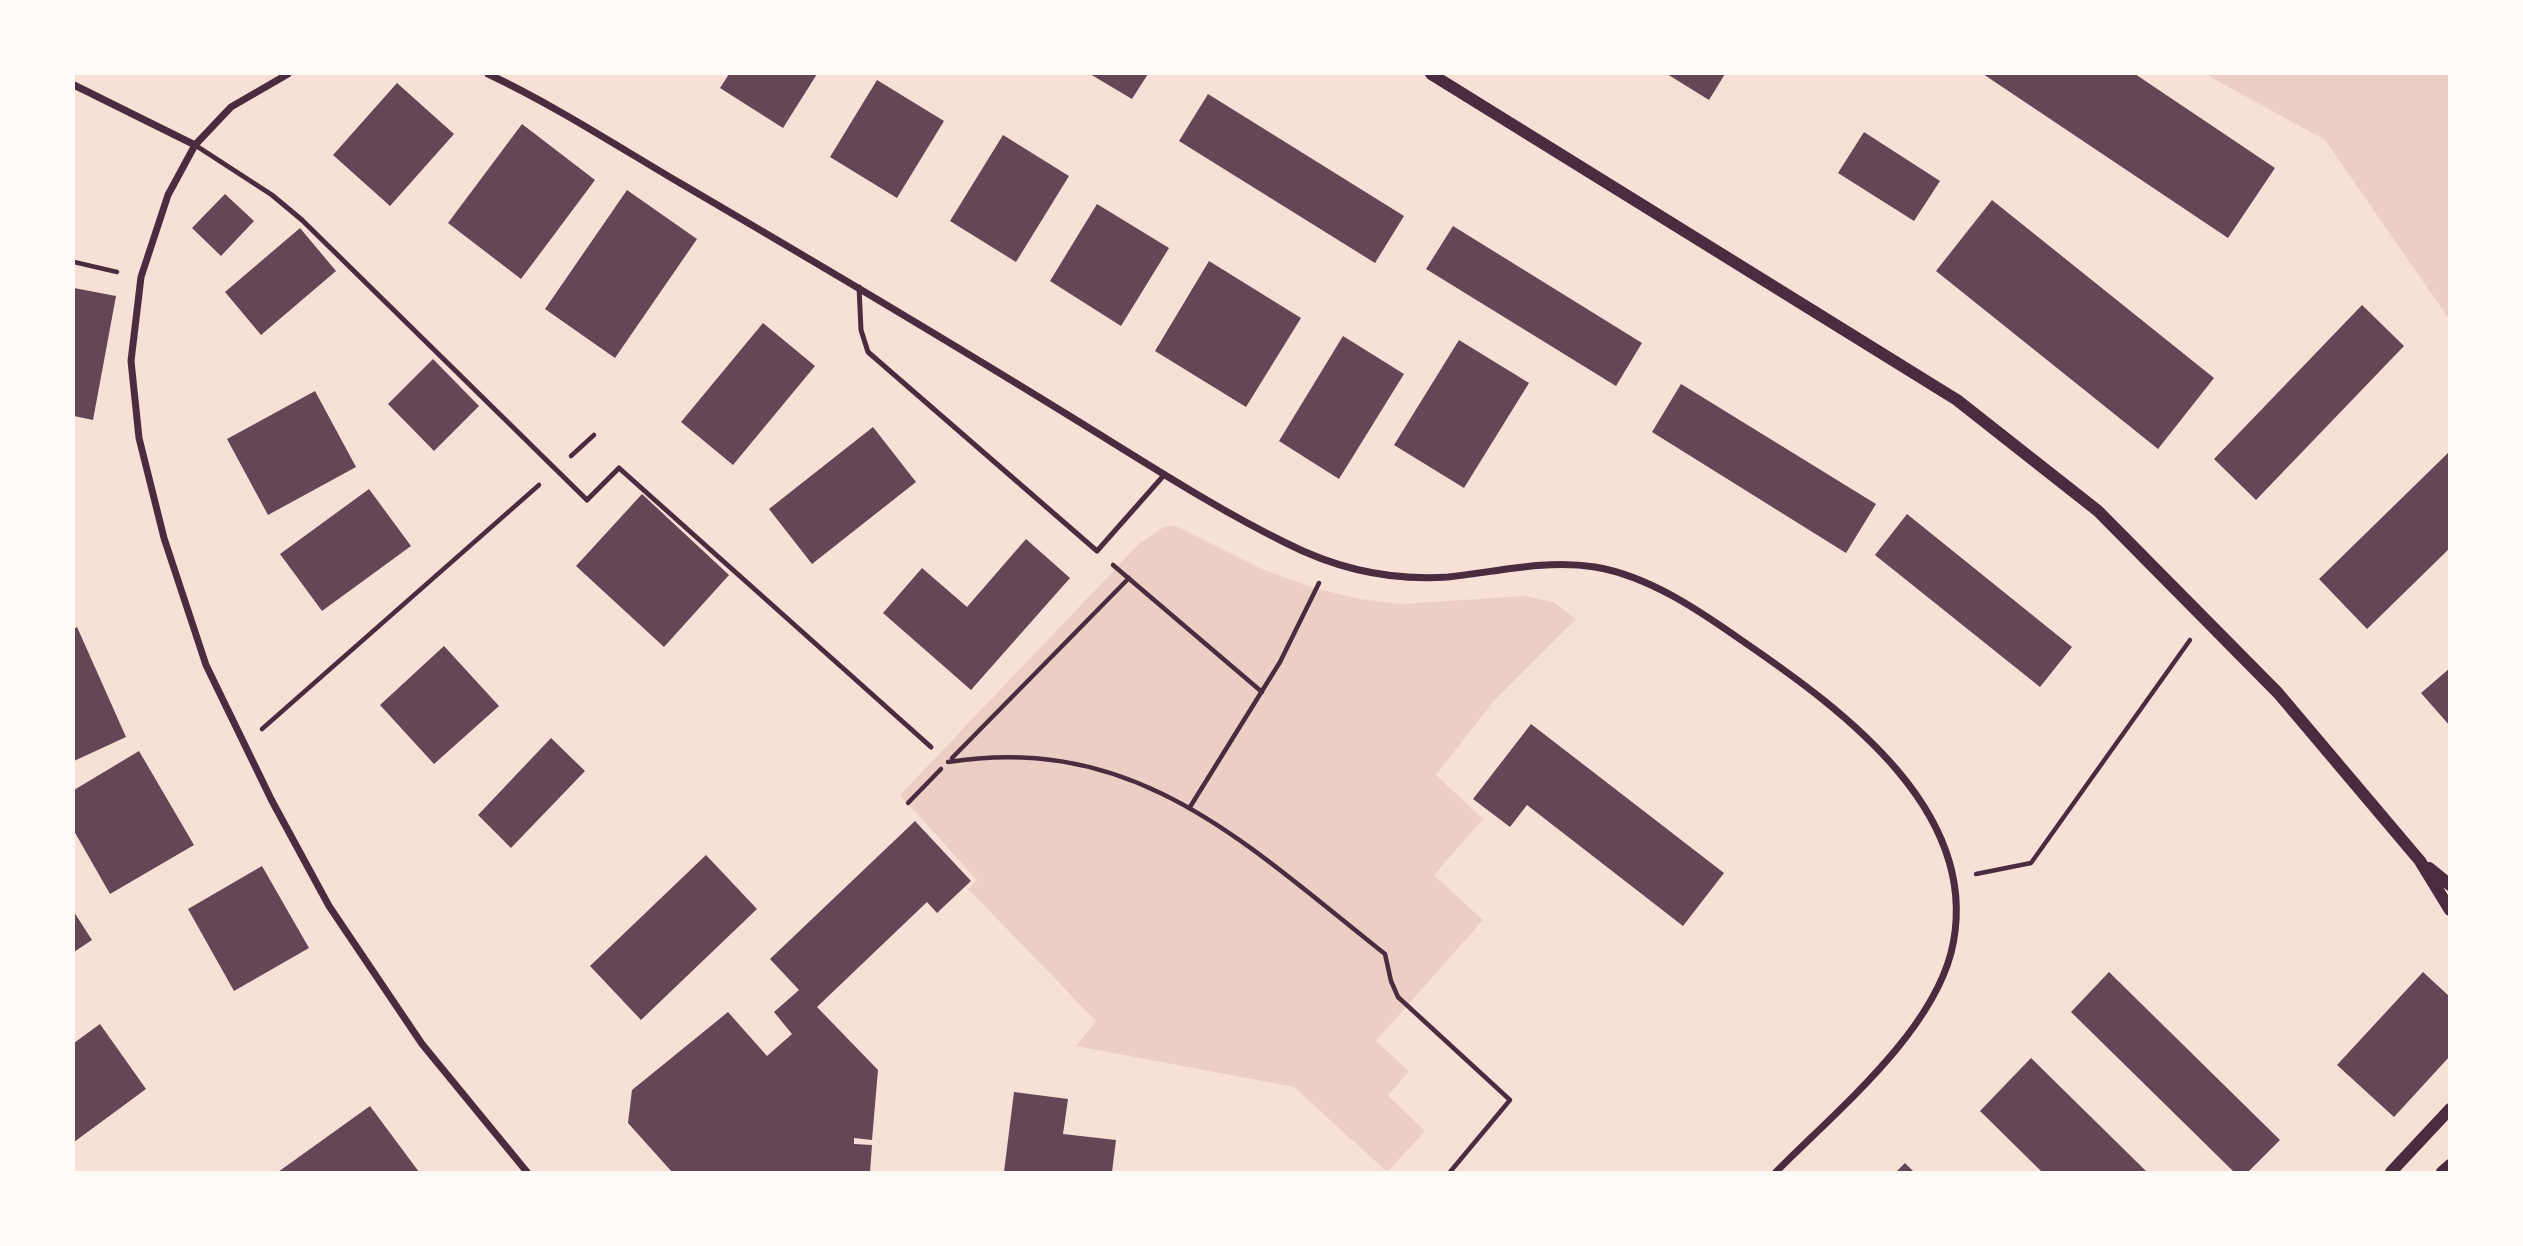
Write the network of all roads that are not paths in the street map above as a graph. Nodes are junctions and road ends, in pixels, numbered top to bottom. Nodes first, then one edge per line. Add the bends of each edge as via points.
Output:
1 (288, 74) edge
2 (488, 74) edge
3 (1431, 74) edge
4 (74, 85) edge
5 (195, 145) junction
6 (859, 287) junction
7 (1165, 474) junction
8 (931, 747) dead end
9 (2420, 861) junction
10 (2449, 885) edge
11 (2449, 910) edge
12 (2449, 1109) edge
13 (2449, 1166) edge
14 (527, 1172) edge
15 (1776, 1172) edge
16 (2391, 1172) edge
17 (2442, 1172) edge

1 - 5 street via 231,107
2 - 6 street
3 - 9 street via 1957,400 2098,511 2278,693
4 - 5 street
5 - 8 lane via 302,220 587,500 618,468
5 - 14 street via 168,195 141,277 131,360 139,438 164,538 206,665 329,906 422,1044
6 - 7 street
6 - 7 lane via 861,330 868,352 1097,551
7 - 15 street via 1285,543 1329,562 1399,578 1554,564 1596,567 1631,578 1675,598 1819,693 1900,771 1924,807 1954,879 1958,916 1950,956 1937,995 1914,1028
9 - 10 street
9 - 11 street
12 - 16 street
13 - 17 street

